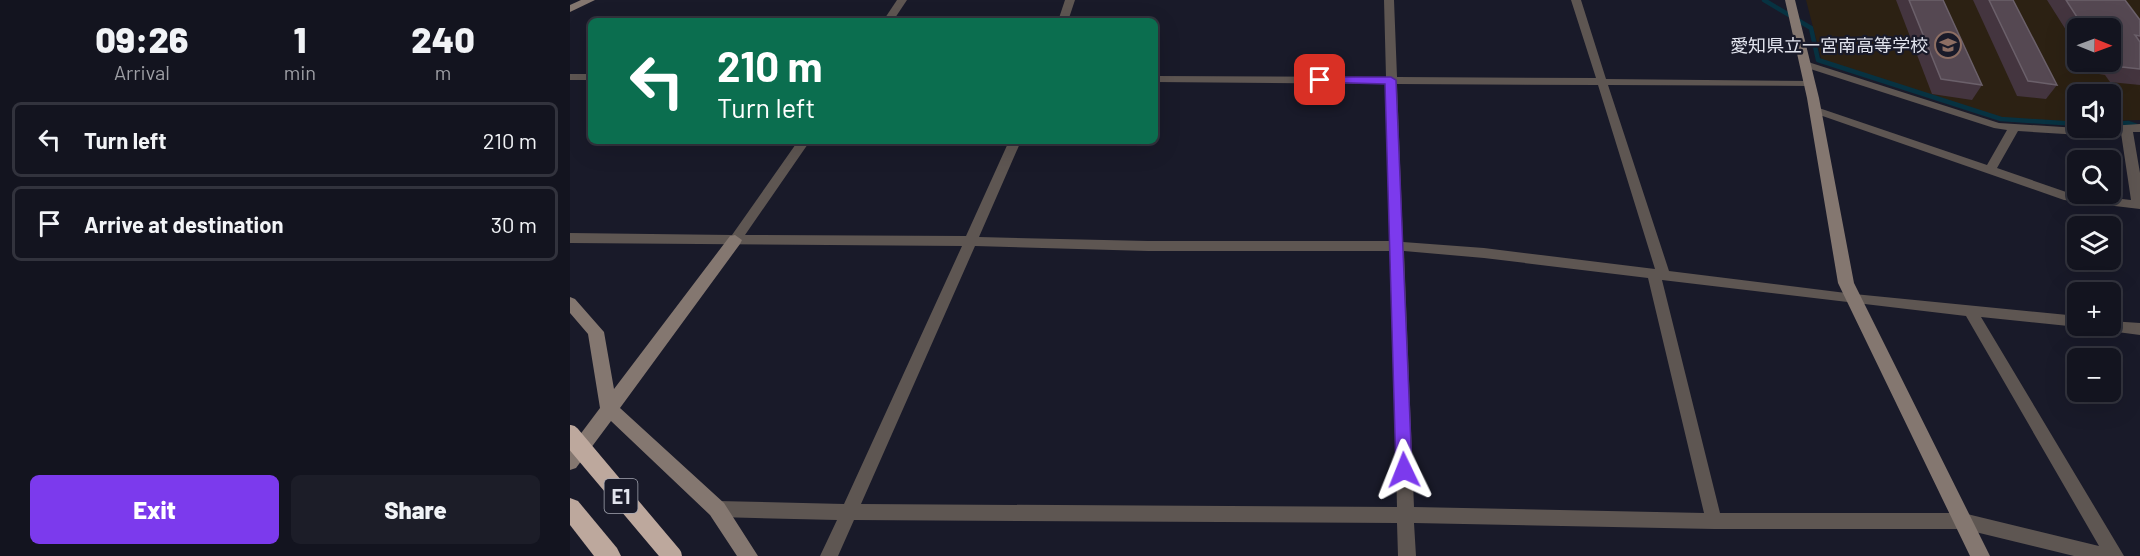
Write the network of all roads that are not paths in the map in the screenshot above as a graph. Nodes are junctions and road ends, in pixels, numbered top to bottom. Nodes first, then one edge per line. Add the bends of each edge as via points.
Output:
1 (590, 0) edge
2 (902, 0) edge
3 (1070, 0) edge
4 (1389, 0) edge
5 (1576, 0) edge
6 (1790, 0) edge
7 (570, 9) edge
8 (890, 18) edge
9 (1064, 18) edge
10 (1805, 64) junction
11 (570, 77) edge
12 (588, 77) edge
13 (1158, 79) edge
14 (1391, 80) junction
15 (1602, 82) junction
16 (1809, 83) junction
17 (1815, 110) junction
18 (2013, 127) junction
19 (2140, 128) edge
20 (2126, 129) junction
21 (802, 144) edge
22 (1014, 144) edge
23 (2136, 163) edge
24 (1990, 171) junction
25 (570, 238) edge
26 (735, 240) junction
27 (970, 242) junction
28 (1396, 246) junction
29 (1658, 273) junction
30 (1854, 299) junction
31 (570, 303) edge
32 (1970, 311) junction
33 (2067, 321) edge
34 (2121, 327) edge
35 (2140, 329) edge
36 (609, 408) junction
37 (570, 435) edge
38 (570, 462) edge
39 (570, 508) edge
40 (717, 509) junction
41 (849, 512) junction
42 (1406, 515) junction
43 (1714, 521) junction
44 (1963, 521) junction
45 (609, 556) edge
46 (672, 556) edge
47 (748, 556) edge
48 (829, 556) edge
49 (1407, 556) edge
50 (1980, 556) edge
51 (2108, 556) edge
52 (2115, 556) edge

1 - 7 street
2 - 8 street
3 - 9 street
4 - 14 street
5 - 15 street
6 - 10 street
10 - 16 street
10 - 18 street via 1998,126
11 - 12 street
13 - 14 street
14 - 15 street
14 - 28 street
15 - 16 street
15 - 29 street
16 - 17 street
17 - 24 street
17 - 30 street via 1846,283
18 - 20 street
18 - 24 street
19 - 20 street
20 - 23 street
21 - 26 street
22 - 27 street
23 - 24 street via 2138,205 2068,197
25 - 26 street
26 - 27 street
26 - 36 street
27 - 28 street
27 - 41 street
28 - 29 street
28 - 42 street
29 - 30 street
29 - 43 street
30 - 32 street
30 - 44 street
31 - 36 street via 596,332
32 - 33 street
32 - 52 street
34 - 35 street
36 - 38 street
36 - 40 street
37 - 46 highway, E1, bridge
39 - 45 highway, E1
40 - 41 street
40 - 47 street
41 - 42 street
41 - 48 street
42 - 43 street
42 - 49 street
43 - 44 street
44 - 50 street
44 - 51 street

